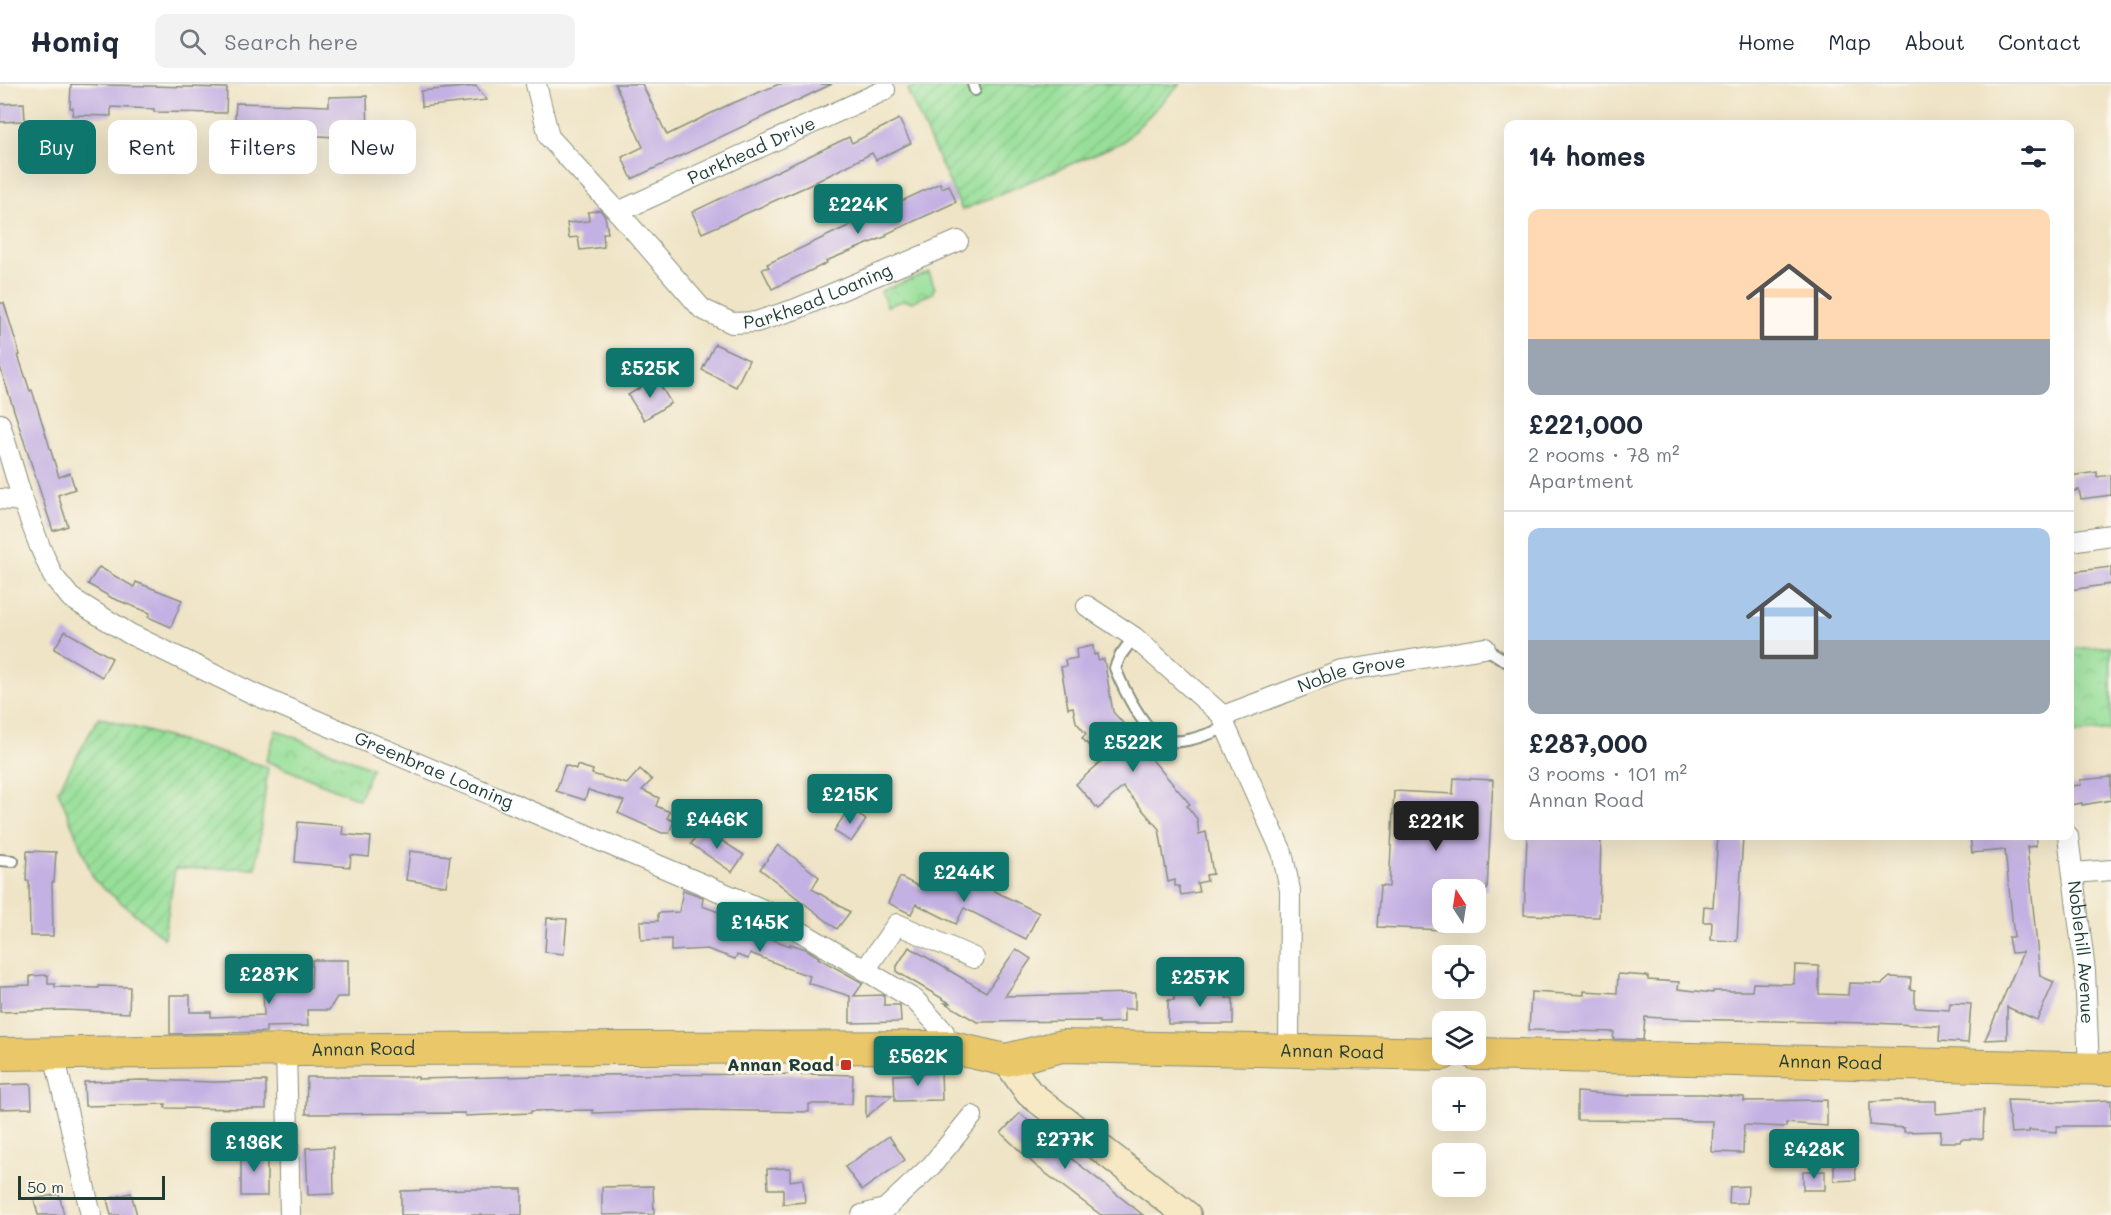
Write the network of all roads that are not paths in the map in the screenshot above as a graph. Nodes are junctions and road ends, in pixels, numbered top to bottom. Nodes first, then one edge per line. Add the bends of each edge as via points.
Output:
1 (538, 85) edge
2 (885, 90) dead end
3 (618, 212) junction
4 (958, 241) dead end
5 (0, 424) edge
6 (0, 499) edge
7 (23, 501) junction
8 (2111, 535) edge
9 (2074, 540) edge
10 (1087, 606) dead end
11 (1134, 637) junction
12 (1485, 648) joint
13 (1504, 660) edge
14 (1225, 722) junction
15 (2069, 840) edge
16 (0, 860) edge
17 (14, 861) dead end
18 (2111, 870) edge
19 (2074, 873) junction
20 (975, 958) dead end
21 (865, 970) junction
22 (949, 1047) junction
23 (286, 1050) junction
24 (1289, 1050) junction
25 (0, 1054) edge
26 (54, 1054) junction
27 (1432, 1054) edge
28 (1486, 1054) edge
29 (1006, 1060) junction
30 (2100, 1069) edge
31 (972, 1116) dead end
32 (91, 1215) edge
33 (290, 1215) edge
34 (862, 1215) edge
35 (1186, 1215) edge

1 - 3 street, Parkhead Loaning via 549,137
2 - 3 street, Parkhead Drive
3 - 4 street, Parkhead Loaning via 702,309 732,323 756,322 796,309
5 - 7 street, Greenbrae Loaning
6 - 7 street
7 - 21 street, Greenbrae Loaning via 53,576 71,598 130,634 256,695 766,911
8 - 9 street
10 - 11 street
11 - 14 street
11 - 14 lane via 1115,668 1138,713 1159,738 1189,740
12 - 13 lane
12 - 14 street, Noble Grove via 1342,671
14 - 24 street via 1282,852 1290,890
15 - 19 street, Noblehill Avenue
16 - 17 lane
18 - 19 street
19 - 30 street, Noblehill Avenue
20 - 21 street via 897,924
21 - 22 street, Greenbrae Loaning via 915,1000 944,1032
22 - 23 main road, Annan Road
22 - 29 main road, Annan Road
23 - 26 main road, Annan Road
23 - 33 street
24 - 27 main road, Annan Road
24 - 29 main road, Annan Road via 1062,1046
25 - 26 main road, Annan Road
26 - 32 street
28 - 30 main road, Annan Road
29 - 35 street via 1029,1093
31 - 34 street via 932,1165 885,1209

